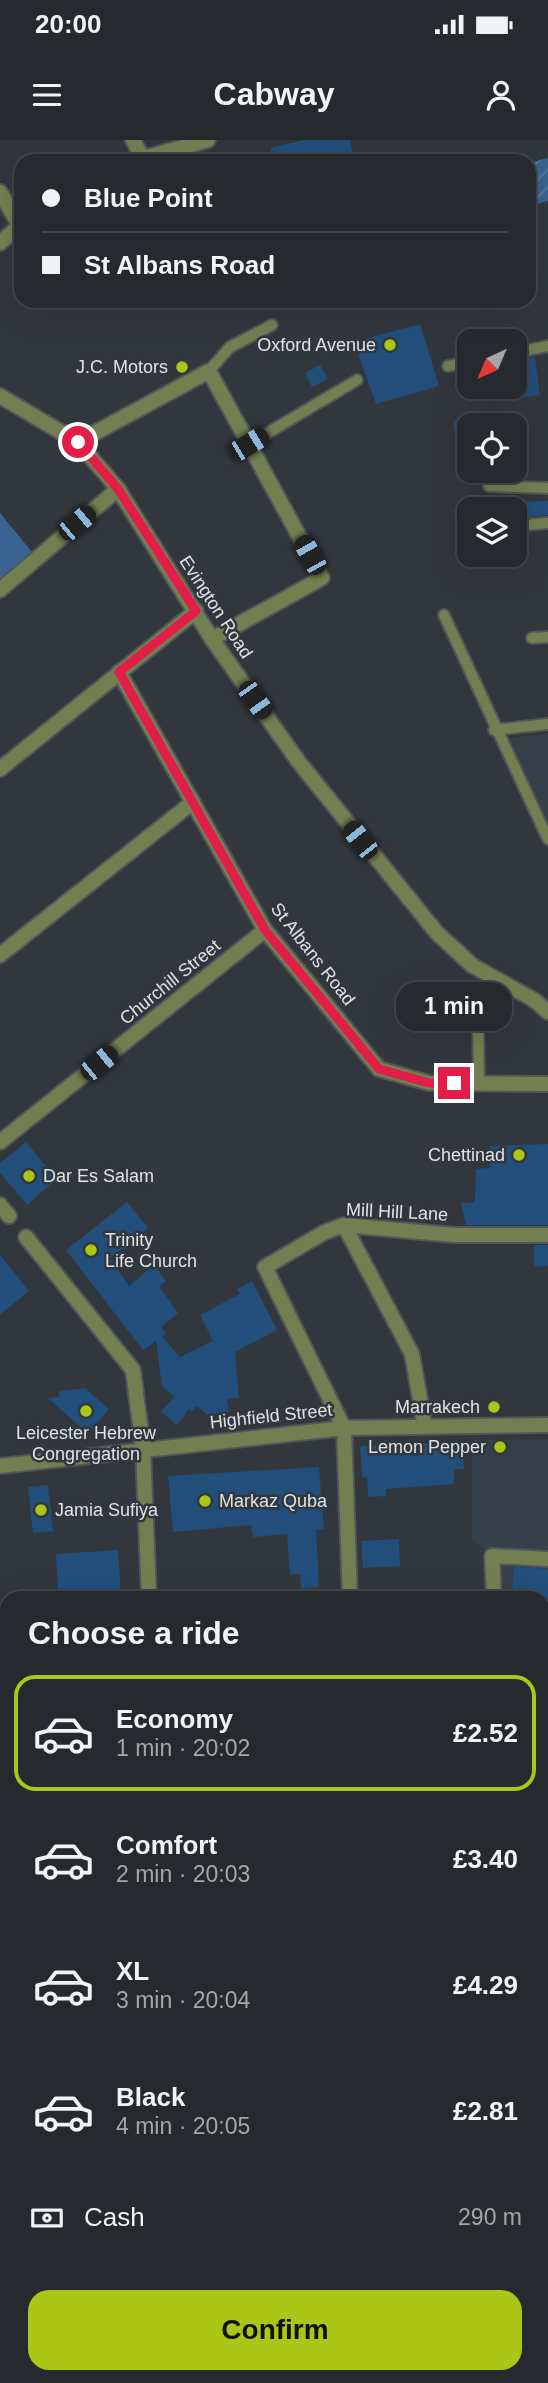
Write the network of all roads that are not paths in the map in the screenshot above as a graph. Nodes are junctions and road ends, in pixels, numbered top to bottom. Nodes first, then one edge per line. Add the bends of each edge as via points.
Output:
1 (208, 140) edge
2 (185, 146) junction
3 (155, 154) edge
4 (189, 154) edge
5 (0, 192) edge
6 (14, 214) edge
7 (14, 230) edge
8 (0, 243) edge
9 (272, 325) dead end
10 (548, 346) edge
11 (527, 350) edge
12 (457, 364) edge
13 (447, 366) dead end
14 (209, 371) junction
15 (357, 380) dead end
16 (0, 396) edge
17 (78, 442) junction
18 (249, 444) junction
19 (489, 486) dead end
20 (548, 488) edge
21 (118, 489) junction
22 (548, 523) edge
23 (527, 525) edge
24 (0, 590) edge
25 (196, 611) junction
26 (443, 615) dead end
27 (548, 636) edge
28 (532, 638) dead end
29 (212, 639) junction
30 (119, 672) junction
31 (548, 724) edge
32 (494, 730) junction
33 (0, 769) edge
34 (193, 802) junction
35 (548, 839) edge
36 (265, 930) junction
37 (0, 956) edge
38 (541, 1000) edge
39 (548, 1012) edge
40 (478, 1019) dead end
41 (479, 1083) junction
42 (548, 1084) edge
43 (0, 1142) edge
44 (344, 1225) junction
45 (548, 1235) edge
46 (26, 1237) dead end
47 (548, 1425) edge
48 (425, 1427) junction
49 (344, 1428) junction
50 (143, 1448) junction
51 (0, 1466) edge
52 (548, 1559) edge
53 (149, 1591) edge
54 (350, 1591) edge
55 (494, 1591) edge

1 - 2 street
2 - 3 street
2 - 4 lane
5 - 6 street
7 - 8 street
9 - 14 lane via 230,347
10 - 11 lane
12 - 13 lane
14 - 17 street
14 - 18 street
15 - 18 lane
16 - 17 street, Evington Road
17 - 21 street, Evington Road
18 - 29 street via 322,578
19 - 20 lane
21 - 24 street
21 - 25 street, Evington Road
22 - 23 lane
25 - 29 street, Evington Road
25 - 30 street
26 - 32 lane
27 - 28 lane
29 - 38 street, Evington Road via 298,761 437,933 473,966
30 - 33 street
30 - 34 street, St Albans Road
31 - 32 lane
32 - 35 lane
34 - 36 street, St Albans Road
34 - 37 street
36 - 41 street, St Albans Road via 379,1069 429,1083
36 - 43 street, Churchill Street
38 - 39 street, Evington Road
40 - 41 lane
41 - 42 street, St Albans Road
44 - 45 street, Mill Hill Lane via 454,1235
44 - 48 street via 412,1354
44 - 49 street, Mill Hill Lane via 325,1231 265,1267
46 - 50 street via 134,1370
47 - 48 street, Highfield Street
48 - 49 street, Highfield Street
49 - 50 street, Highfield Street
49 - 54 street
50 - 51 street, Highfield Street
50 - 53 street
52 - 55 street via 492,1556

